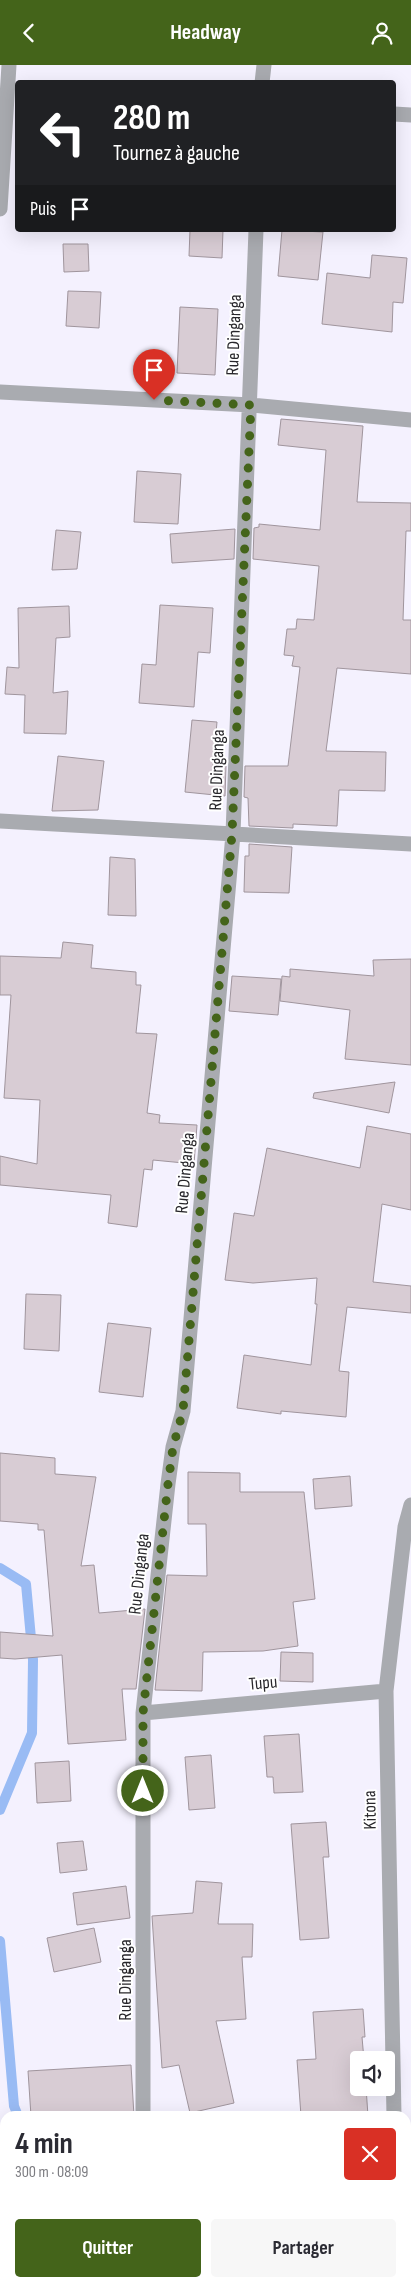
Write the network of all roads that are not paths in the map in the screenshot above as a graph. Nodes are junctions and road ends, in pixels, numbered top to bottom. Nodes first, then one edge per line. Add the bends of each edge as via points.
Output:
1 (9, 65) edge
2 (264, 65) edge
3 (262, 80) edge
4 (9, 81) edge
5 (396, 114) edge
6 (411, 115) edge
7 (0, 209) edge
8 (256, 232) edge
9 (0, 392) edge
10 (251, 405) junction
11 (411, 420) edge
12 (0, 821) edge
13 (232, 834) junction
14 (411, 844) edge
15 (411, 1505) edge
16 (386, 1691) junction
17 (143, 1713) junction
18 (143, 2111) edge
19 (394, 2111) edge

1 - 4 street
2 - 3 street
4 - 7 street
5 - 6 street
8 - 10 street, Rue Dinganga
9 - 10 street
10 - 11 street
10 - 13 street, Rue Dinganga
12 - 13 street
13 - 14 street
13 - 17 street, Rue Dinganga via 183,1411 173,1447 168,1484
15 - 16 street, Kitona via 405,1527
16 - 17 street, Tupu
16 - 19 street, Kitona
17 - 18 street, Rue Dinganga

